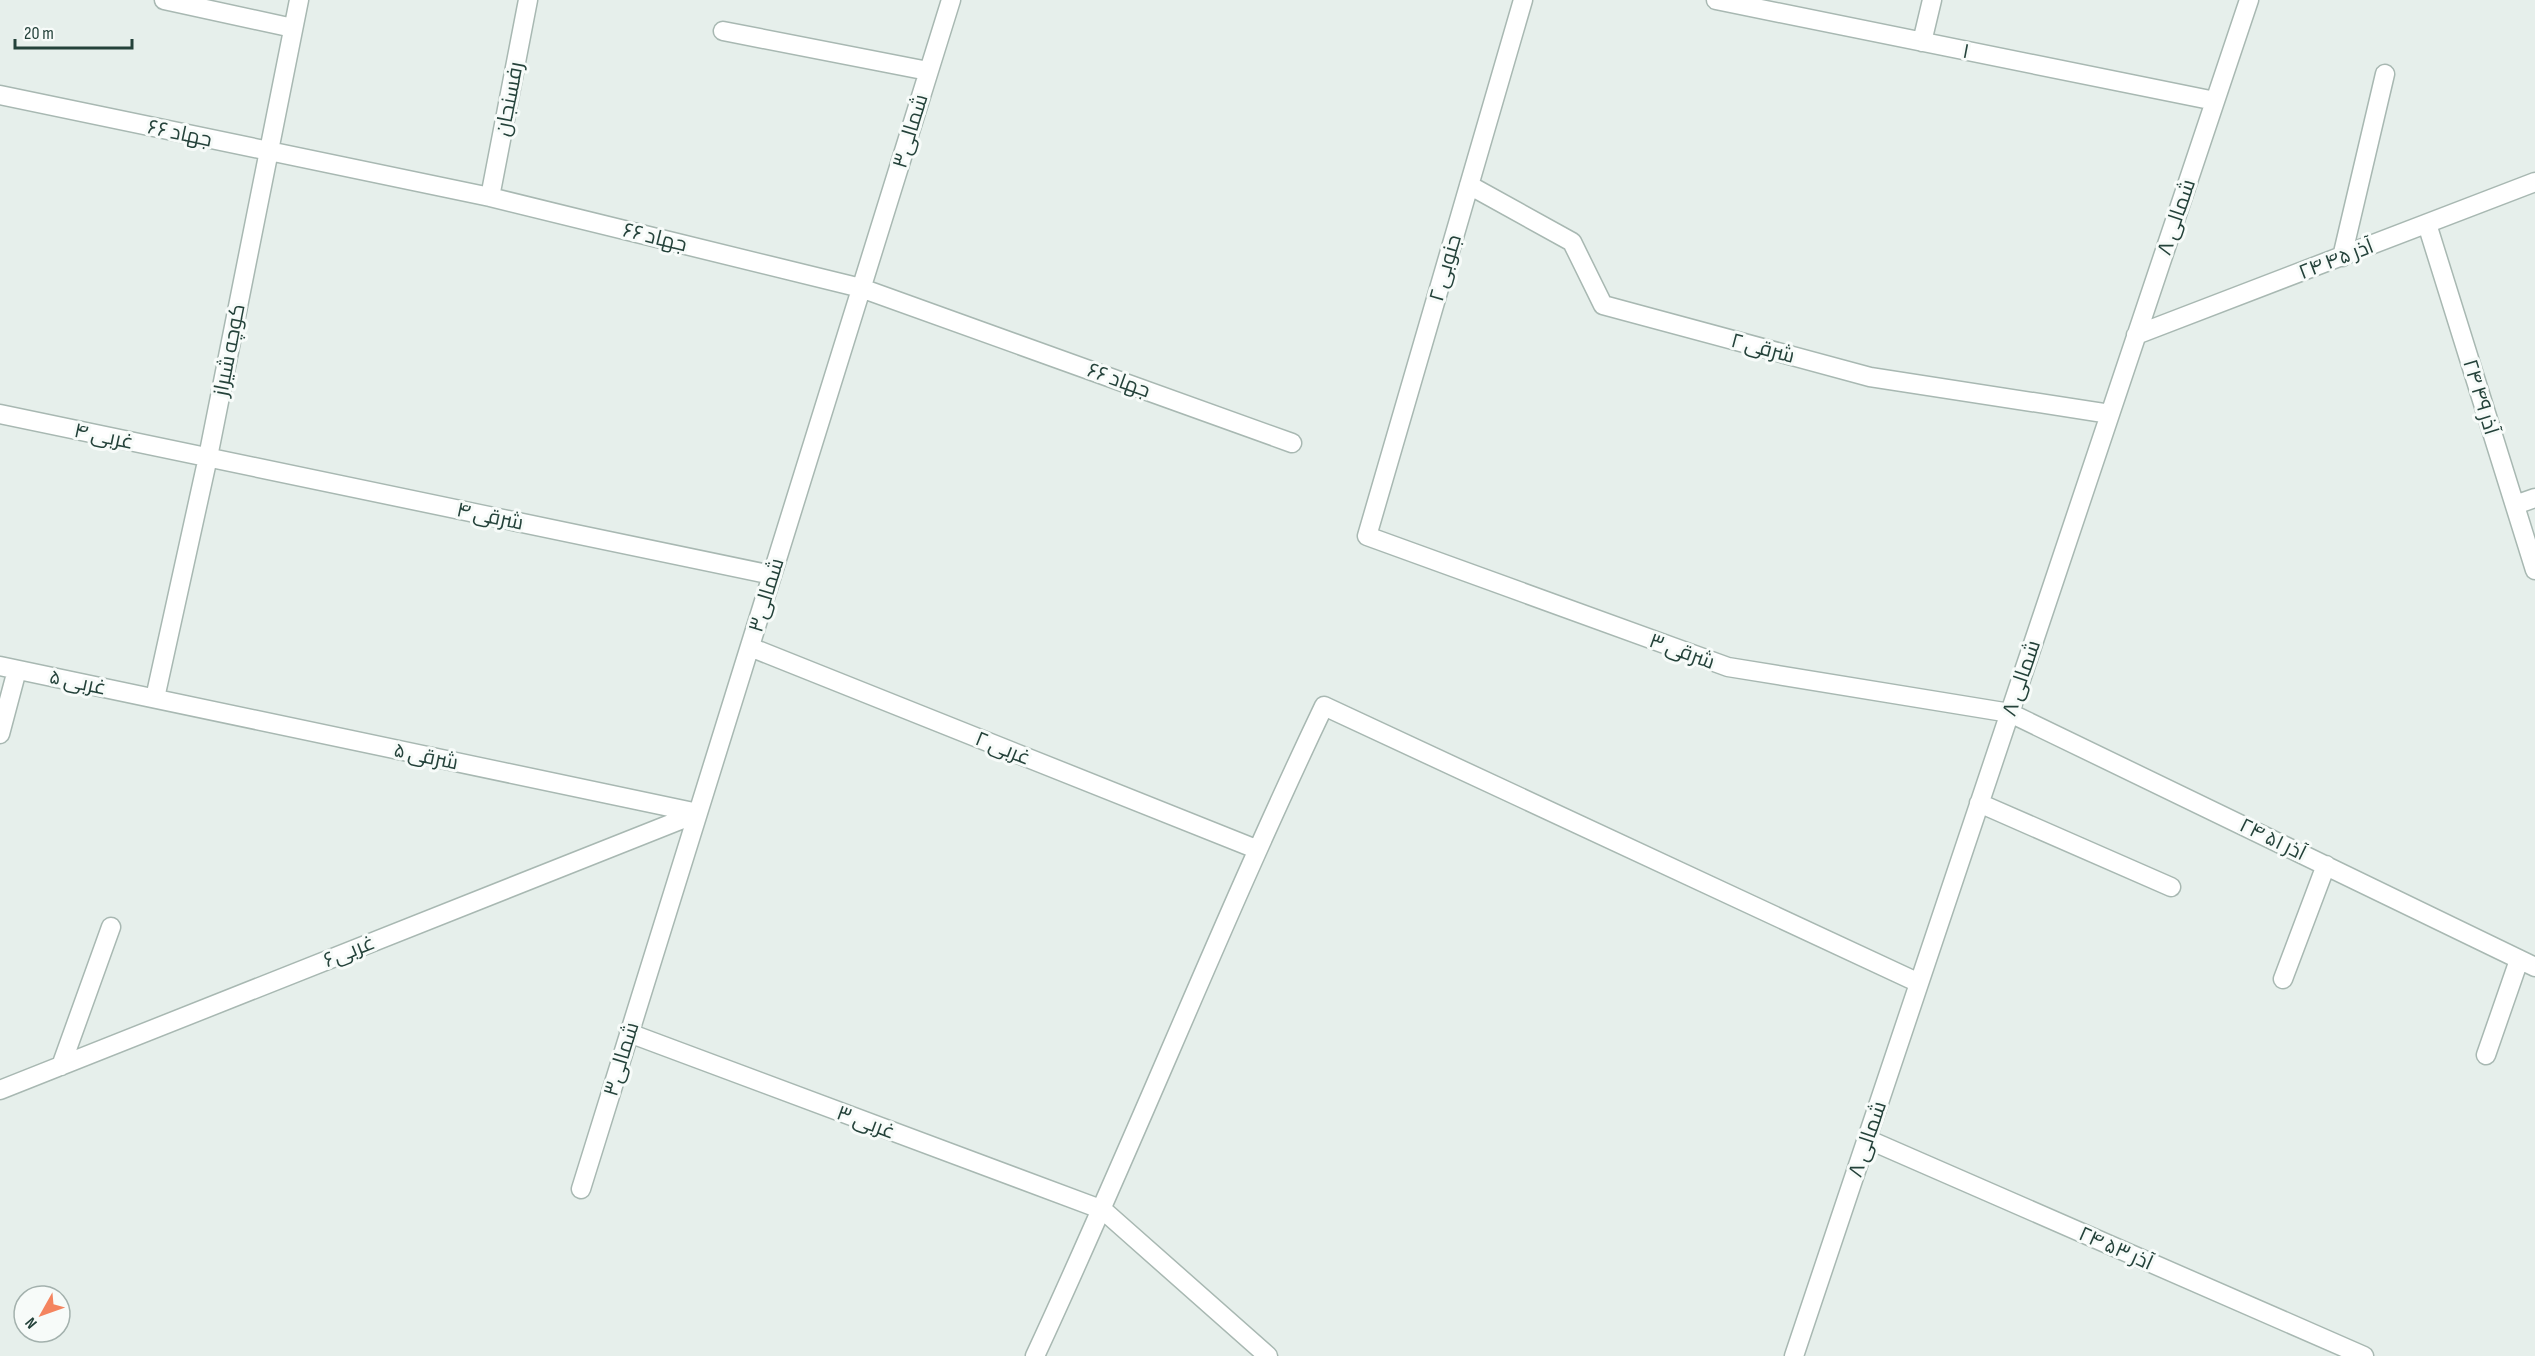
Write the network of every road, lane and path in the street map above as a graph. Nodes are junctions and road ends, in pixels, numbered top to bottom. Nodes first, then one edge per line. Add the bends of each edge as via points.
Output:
1 (164, 0) edge
2 (299, 0) edge
3 (528, 0) edge
4 (951, 0) edge
5 (1523, 0) edge
6 (1716, 0) edge
7 (1932, 0) edge
8 (2249, 0) edge
9 (293, 28) junction
10 (723, 31) dead end
11 (1922, 42) junction
12 (928, 71) junction
13 (2385, 74) dead end
14 (0, 95) edge
15 (2215, 101) junction
16 (267, 151) junction
17 (2535, 182) edge
18 (1469, 185) junction
19 (490, 197) junction
20 (2427, 224) junction
21 (2342, 257) junction
22 (861, 288) junction
23 (2136, 335) junction
24 (0, 414) edge
25 (2110, 414) junction
26 (1292, 443) dead end
27 (208, 457) junction
28 (2535, 498) edge
29 (2515, 505) junction
30 (1367, 536) joint
31 (2535, 570) edge
32 (772, 575) junction
33 (750, 647) junction
34 (9, 668) edge
35 (155, 698) junction
36 (2010, 713) junction
37 (0, 734) edge
38 (1979, 803) junction
39 (698, 813) junction
40 (1256, 849) junction
41 (2326, 865) junction
42 (2171, 887) dead end
43 (111, 927) dead end
44 (2527, 964) edge
45 (2283, 979) dead end
46 (1919, 983) junction
47 (629, 1033) junction
48 (2486, 1055) dead end
49 (61, 1066) junction
50 (0, 1090) edge
51 (1867, 1139) junction
52 (581, 1189) dead end
53 (1103, 1210) junction
54 (1035, 1356) edge
55 (1268, 1356) edge
56 (1794, 1356) edge
57 (2364, 1356) edge

1 - 9 street
2 - 9 street, کوچه شیراز
3 - 19 street, رفسنجان
4 - 12 street, شمالی۳
5 - 18 street, ۲ جنوبی
6 - 11 street, ۱
7 - 11 street
8 - 15 street, شمالی ۸
9 - 16 street, کوچه شیراز
10 - 12 street
11 - 15 street, ۱
12 - 22 street, شمالی۳
13 - 21 street
14 - 16 street, جهاد ۶۶
15 - 23 street, شمالی ۸
16 - 19 street, جهاد ۶۶
16 - 27 street, کوچه شیراز
17 - 20 street, ۲۴ آذر ۴۵
18 - 25 street, ۲ شرقی via 1572,242 1603,305 1870,377
18 - 30 street, ۲ جنوبی
19 - 22 street, جهاد ۶۶
20 - 21 street, ۲۴ آذر ۴۵
20 - 29 street, ۲۴ آذر ۴۹
21 - 23 street, ۲۴ آذر ۴۵
22 - 26 street, جهاد ۶۶
22 - 32 street, شمالی۳
23 - 25 street, شمالی ۸
24 - 27 street, غربی ۴
25 - 36 street, شمالی ۸
27 - 32 street, شرقی ۴
27 - 35 street, کوچه شیراز
28 - 29 street
29 - 31 street, ۲۴ آذر ۴۹
30 - 36 street, ۳ شرقی via 1728,667
32 - 33 street, شمالی۳
33 - 39 street, شمالی۳
33 - 40 street, غربی ۲
34 - 35 street, غربی ۵
34 - 37 street
35 - 39 street, شرقی ۵
36 - 38 street, شمالی ۸
36 - 41 street, ۲۴ آذر ۵۱
38 - 42 street
38 - 46 street, شمالی ۸
39 - 47 street, شمالی۳
39 - 49 street, غربی۶
40 - 46 street via 1324,706
40 - 53 street
41 - 44 street, ۲۴ آذر ۵۱
41 - 45 street
43 - 49 street
44 - 48 street
46 - 51 street, شمالی ۸
47 - 52 street, شمالی۳
47 - 53 street, غربی ۳
49 - 50 street, غربی۶
51 - 56 street, شمالی ۸
51 - 57 street, ۲۴ آذر ۵۳
53 - 54 street
53 - 55 street

